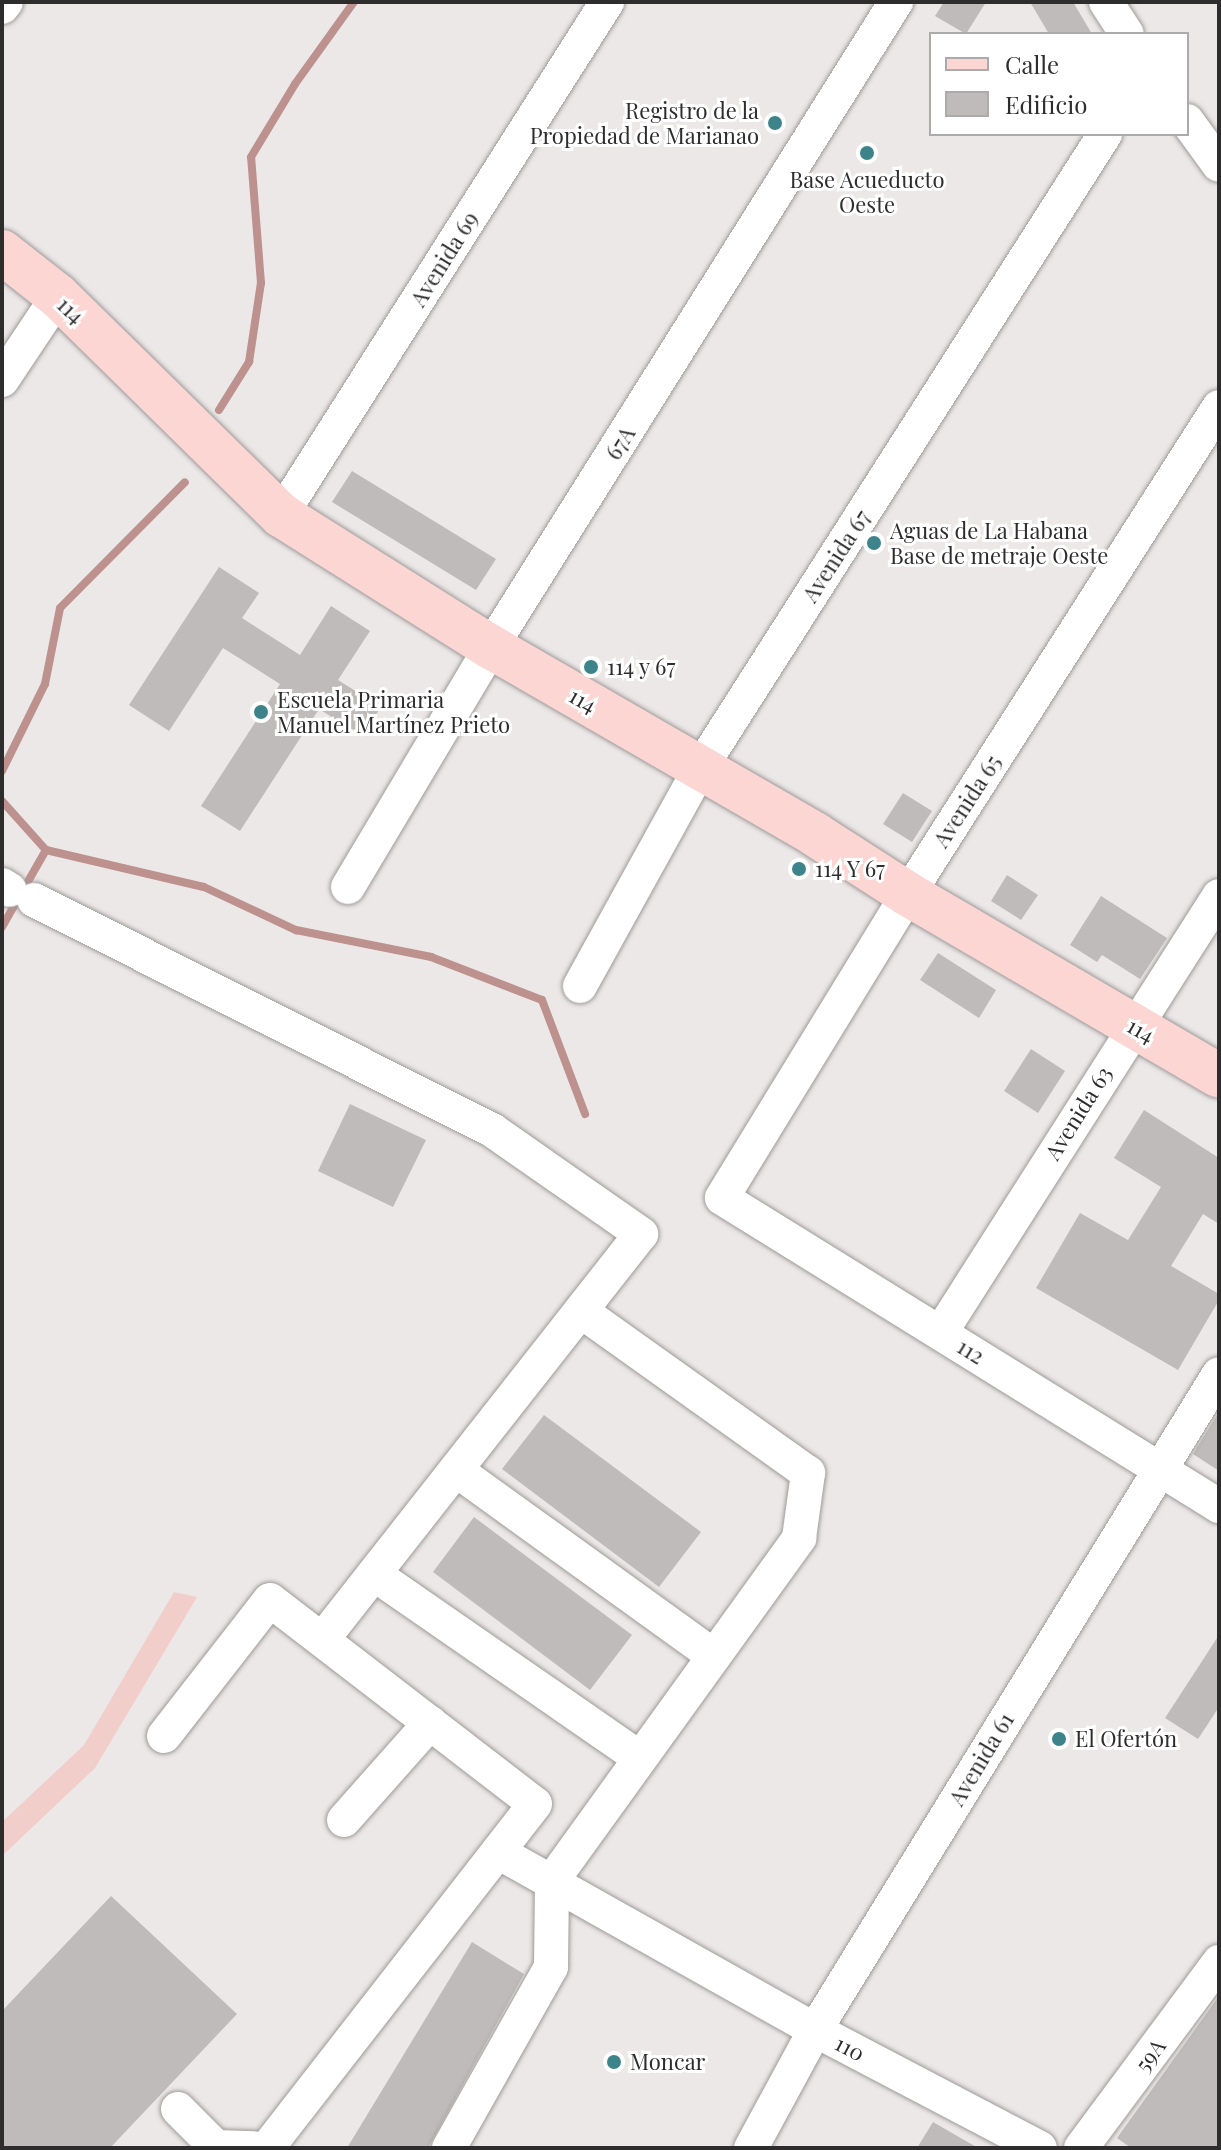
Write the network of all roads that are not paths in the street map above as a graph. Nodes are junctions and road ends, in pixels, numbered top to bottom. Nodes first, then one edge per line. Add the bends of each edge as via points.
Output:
1 (6, 2) edge
2 (607, 2) edge
3 (896, 2) edge
4 (1106, 2) edge
5 (2, 7) edge
6 (1126, 32) edge
7 (1189, 124) edge
8 (1104, 136) edge
9 (1219, 165) edge
10 (2, 252) edge
11 (58, 296) junction
12 (2, 380) edge
13 (1219, 407) edge
14 (281, 515) junction
15 (491, 647) junction
16 (701, 767) junction
17 (348, 887) dead end
18 (16, 892) edge
19 (908, 894) junction
20 (1219, 896) edge
21 (580, 986) dead end
22 (1133, 1025) junction
23 (1219, 1076) edge
24 (722, 1198) joint
25 (581, 1311) junction
26 (941, 1332) junction
27 (1219, 1374) edge
28 (1159, 1467) junction
29 (456, 1470) junction
30 (1219, 1506) edge
31 (374, 1574) junction
32 (322, 1640) junction
33 (714, 1656) junction
34 (430, 1723) junction
35 (164, 1736) dead end
36 (640, 1758) junction
37 (344, 1820) dead end
38 (498, 1852) junction
39 (552, 1881) junction
40 (1219, 1962) edge
41 (815, 2030) junction
42 (178, 2109) dead end
43 (216, 2148) edge
44 (254, 2148) edge
45 (267, 2148) edge
46 (449, 2148) edge
47 (751, 2148) edge
48 (1040, 2148) edge
49 (1081, 2148) edge

1 - 5 street
2 - 14 street, Avenida 69
3 - 15 street, 67A
4 - 6 street
7 - 9 street
8 - 16 street, Avenida 67
10 - 11 main road, 114
11 - 12 street
11 - 14 main road, 114
13 - 19 street, Avenida 65
14 - 15 main road, 114
15 - 16 main road, 114
15 - 17 street, 67A
16 - 19 main road, 114
16 - 21 street, Avenida 67
18 - 25 street via 492,1130 641,1234
19 - 22 main road, 114
19 - 24 street, Avenida 65
20 - 22 street, Avenida 63
22 - 23 main road, 114
22 - 26 street, Avenida 63
24 - 26 street, 112
25 - 29 street
25 - 33 street via 808,1473 799,1538
26 - 28 street, 112
27 - 28 street, Avenida 61
28 - 30 street, 112
28 - 41 street, Avenida 61
29 - 31 street
29 - 33 street
31 - 32 street
31 - 36 street
32 - 34 street
32 - 35 street via 270,1600
33 - 36 street
34 - 37 street
34 - 38 street via 535,1804
36 - 39 street
38 - 39 street, 110
38 - 45 street
39 - 41 street, 110
39 - 46 street via 551,1967
40 - 49 street, 59A
41 - 47 street, Avenida 61
41 - 48 street, 110
42 - 43 street
43 - 44 street

